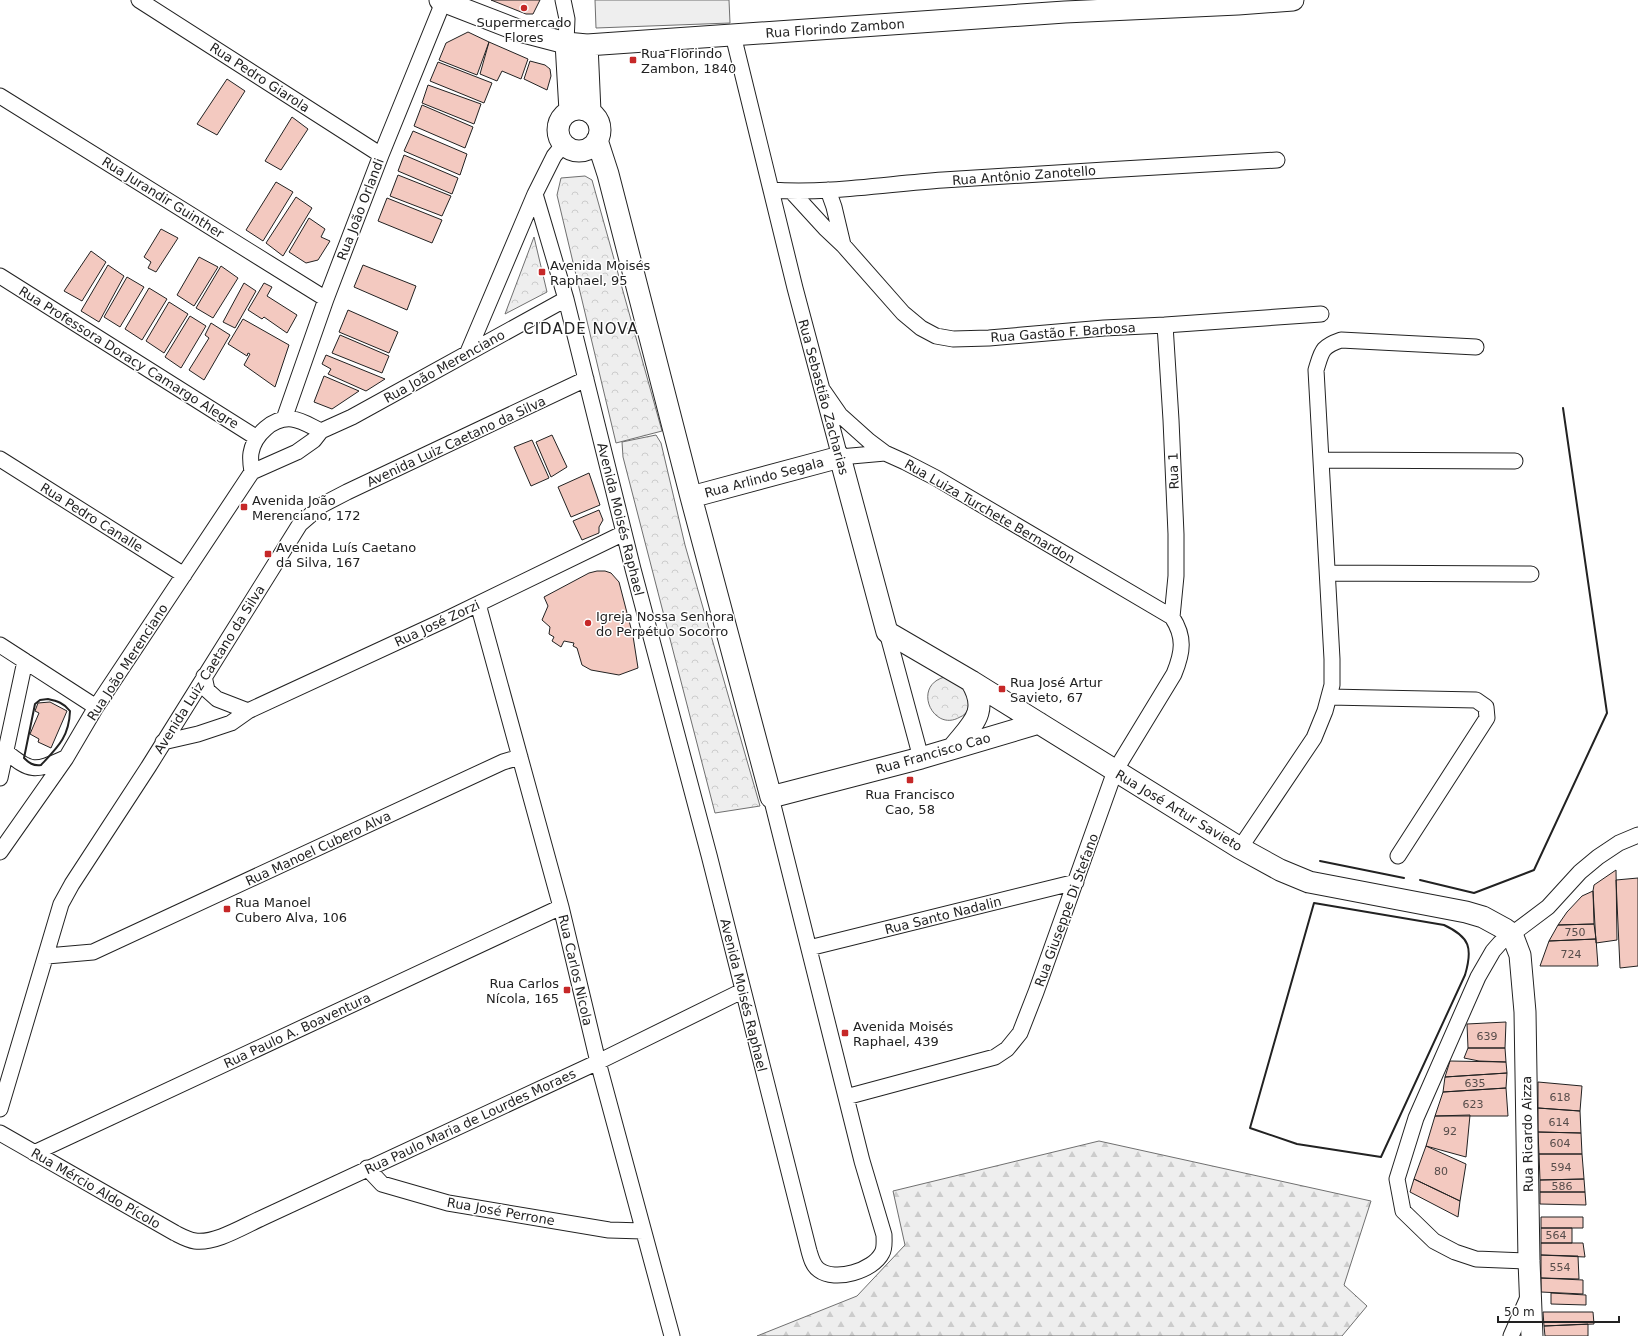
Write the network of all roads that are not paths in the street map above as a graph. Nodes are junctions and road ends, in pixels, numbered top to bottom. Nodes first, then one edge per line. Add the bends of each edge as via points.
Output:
1 (140, 0) edge
2 (563, 0) edge
3 (1293, 0) edge
4 (442, 1) edge
5 (566, 19) junction
6 (733, 34) junction
7 (566, 43) junction
8 (587, 46) junction
9 (0, 96) edge
10 (580, 112) junction
11 (597, 140) junction
12 (564, 144) junction
13 (381, 155) junction
14 (1277, 160) dead end
15 (771, 190) junction
16 (828, 190) junction
17 (792, 192) junction
18 (535, 194) junction
19 (843, 245) junction
20 (0, 276) edge
21 (326, 299) junction
22 (566, 299) junction
23 (1321, 314) dead end
24 (1165, 326) junction
25 (1476, 346) dead end
26 (468, 352) junction
27 (586, 379) junction
28 (822, 389) junction
29 (284, 419) junction
30 (321, 431) junction
31 (257, 438) junction
32 (885, 454) junction
33 (840, 457) junction
34 (0, 459) edge
35 (1321, 460) junction
36 (1515, 461) dead end
37 (252, 472) junction
38 (691, 497) junction
39 (624, 533) junction
40 (1328, 573) junction
41 (1531, 574) dead end
42 (184, 575) junction
43 (478, 604) junction
44 (1172, 617) junction
45 (887, 632) junction
46 (0, 645) edge
47 (25, 661) junction
48 (204, 676) junction
49 (971, 681) junction
50 (1329, 697) junction
51 (96, 707) junction
52 (248, 711) junction
53 (1039, 723) junction
54 (163, 742) junction
55 (953, 748) junction
56 (5, 751) junction
57 (520, 757) junction
58 (66, 758) junction
59 (921, 758) junction
60 (1115, 771) junction
61 (0, 778) edge
62 (771, 797) junction
63 (1638, 835) edge
64 (1240, 848) junction
65 (0, 852) edge
66 (1398, 856) dead end
67 (1076, 882) junction
68 (561, 907) junction
69 (1504, 929) junction
70 (809, 948) junction
71 (46, 956) junction
72 (742, 991) junction
73 (598, 1062) junction
74 (846, 1097) junction
75 (0, 1109) edge
76 (0, 1133) edge
77 (34, 1153) junction
78 (367, 1168) junction
79 (643, 1231) junction
80 (194, 1241) joint
81 (1529, 1261) junction
82 (1530, 1292) junction
83 (672, 1336) edge
84 (1511, 1336) edge
85 (1532, 1336) edge

1 - 13 street, Rua Pedro Giarola
2 - 5 street
3 - 6 street, Rua Florindo Zambon
4 - 7 street, Rua Florindo Zambon via 520,31
4 - 13 street, Rua João Orlandi
5 - 7 street
5 - 8 street
6 - 8 street, Rua Florindo Zambon
6 - 15 street, Rua Sebastião Zacharias
7 - 8 street, Rua Florindo Zambon
7 - 10 street
8 - 10 street
9 - 21 street, Rua Jurandir Guinther
10 - 11 street via 596,118 599,125
10 - 12 street via 563,116 559,122 559,137
11 - 12 street via 593,145 581,150 569,148
11 - 38 street, Avenida Moisés Raphael
12 - 18 street via 554,156
13 - 21 street, Rua João Orlandi
14 - 16 street, Rua Antônio Zanotello
15 - 17 street, Rua Antônio Zanotello
15 - 28 street, Rua Sebastião Zacharias
16 - 17 street, Rua Antônio Zanotello
16 - 19 street
17 - 19 street, Rua Gastão F. Barbosa
18 - 22 street, Avenida Moisés Raphael
18 - 26 street
19 - 24 street, Rua Gastão F. Barbosa via 903,313 921,328 936,336 953,339 989,338 1104,328
20 - 31 street, Rua Professora Doracy Camargo Alegre
21 - 29 street, Rua João Orlandi
22 - 26 street, Rua João Merenciano
22 - 27 street, Avenida Moisés Raphael
23 - 24 street, Rua Gastão F. Barbosa
24 - 44 street, Rua 1 via 1176,534 1176,576
25 - 35 street via 1341,340 1328,345 1321,354 1316,370
26 - 30 street, Rua João Merenciano via 352,417
27 - 39 street, Avenida Moisés Raphael
27 - 48 street, Avenida Luiz Caetano da Silva via 322,505 300,524
28 - 32 street, Rua Luiza Turchete Bernardon via 840,415
28 - 33 street, Rua Sebastião Zacharias
29 - 30 street via 294,419
29 - 31 street via 263,430
30 - 37 street, Rua João Merenciano via 314,440 297,452
31 - 37 street via 251,452
32 - 33 street, Rua Arlindo Segala
32 - 44 street, Rua Luiza Turchete Bernardon via 936,478
33 - 38 street, Rua Arlindo Segala
33 - 45 street, Rua Sebastião Zacharias
34 - 42 street, Rua Pedro Canalle
35 - 36 street
35 - 40 street
37 - 42 street, Rua João Merenciano
38 - 62 street, Avenida Moisés Raphael
39 - 43 street, Rua José Zorzi
39 - 72 street, Avenida Moisés Raphael
40 - 41 street
40 - 50 street via 1332,659 1332,685
42 - 51 street, Rua João Merenciano
43 - 52 street, Rua José Zorzi
43 - 57 street, Rua Carlos Nicola
44 - 60 street, Rua Giuseppe Di Stefano via 1179,628 1182,643 1180,659 1174,674
45 - 49 street, Rua José Artur Savieto
45 - 59 street, Rua Sebastião Zacharias
46 - 47 street
47 - 51 street
47 - 56 street
48 - 52 street via 208,690 216,698
48 - 54 street, Avenida Luiz Caetano da Silva
49 - 53 street, Rua José Artur Savieto
49 - 55 street via 980,700 979,709 970,727
50 - 64 street via 1314,738
50 - 66 street via 1476,700 1486,707 1487,718
51 - 58 street, Rua João Merenciano
52 - 54 street, Rua José Zorzi via 231,723
53 - 55 street, Rua Francisco Cao
53 - 60 street, Rua José Artur Savieto
54 - 71 street, Avenida Luiz Caetano da Silva via 61,904
55 - 59 street, Rua Francisco Cao
56 - 58 street via 29,768 39,769
56 - 61 street
57 - 68 street, Rua Carlos Nicola
57 - 71 street, Rua Manoel Cubero Alva via 503,762 93,952
58 - 65 street, Rua João Merenciano
59 - 62 street, Rua Francisco Cao
60 - 64 street, Rua José Artur Savieto
60 - 67 street, Rua Giuseppe Di Stefano
62 - 70 street, Avenida Moisés Raphael
63 - 69 street via 1619,843 1598,857 1580,872 1548,907
64 - 69 street, Rua José Artur Savieto via 1280,870 1309,882 1466,912 1483,917
67 - 70 street, Rua Santo Nadalin
67 - 74 street, Rua Giuseppe Di Stefano via 1020,1033 1007,1049 995,1057
68 - 73 street, Rua Carlos Nicola
68 - 77 street, Rua Paulo A. Boaventura
69 - 81 street, Rua Ricardo Aizza via 1520,955 1525,1012
69 - 81 street via 1500,943 1478,978 1416,1118 1397,1179 1403,1211 1434,1241 1476,1259
70 - 74 street, Avenida Moisés Raphael
71 - 75 street, Avenida Luiz Caetano da Silva
72 - 73 street, Rua Paulo Maria de Lourdes Moraes
72 - 74 street, Avenida Moisés Raphael via 809,1251 818,1270 832,1275 858,1272 872,1264 884,1246 884,1235
73 - 78 street, Rua Paulo Maria de Lourdes Moraes
73 - 79 street, Rua Carlos Nicola
76 - 77 street, Rua Mércio Aldo Pícolo
77 - 80 street, Rua Mércio Aldo Pícolo via 175,1233
78 - 79 street, Rua José Perrone via 382,1184 448,1203 609,1230
78 - 80 street, Rua Paulo Maria de Lourdes Moraes via 215,1239
79 - 83 street, Rua Carlos Nicola
81 - 82 street, Rua Ricardo Aizza
82 - 84 street
82 - 85 street, Rua Ricardo Aizza

